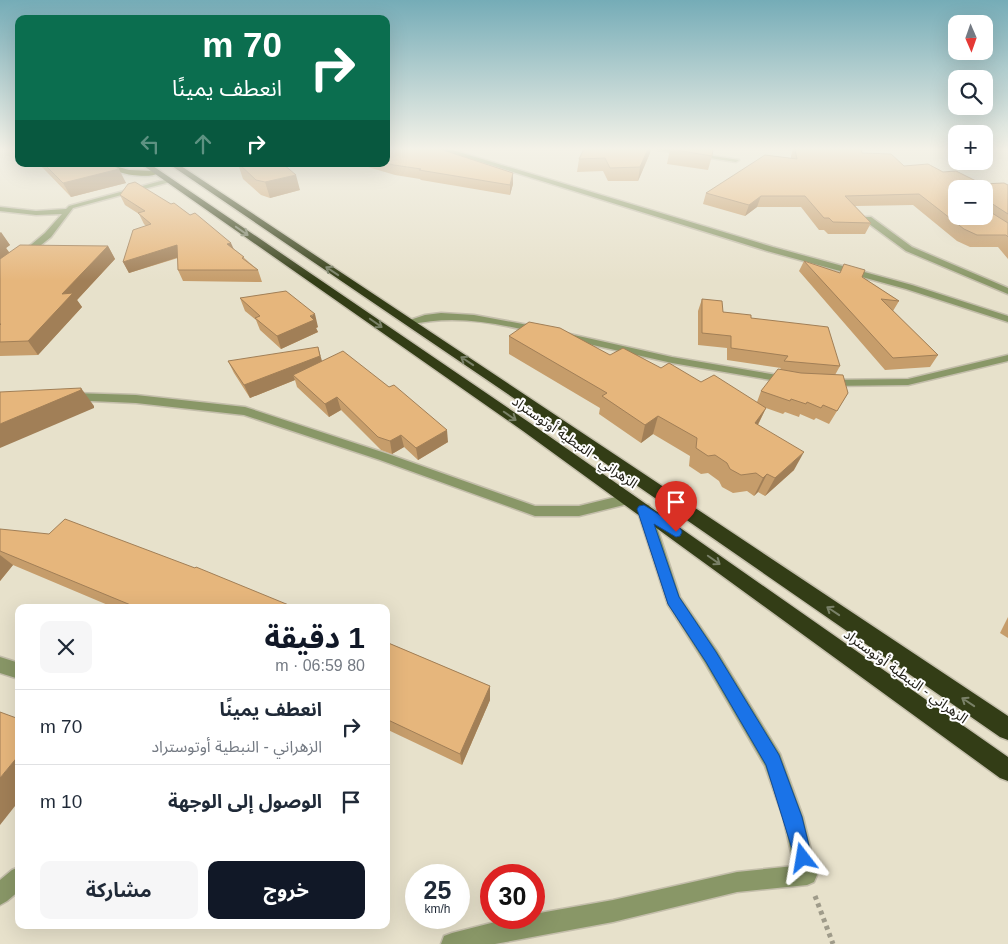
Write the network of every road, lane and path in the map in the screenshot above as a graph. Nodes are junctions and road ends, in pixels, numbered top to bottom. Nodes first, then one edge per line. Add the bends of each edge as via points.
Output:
1 (106, 193) edge
2 (185, 193) edge
3 (216, 193) edge
4 (586, 193) edge
5 (0, 209) edge
6 (68, 211) junction
7 (868, 219) edge
8 (0, 275) edge
9 (1008, 291) edge
10 (1008, 319) edge
11 (409, 322) junction
12 (1008, 358) edge
13 (58, 396) edge
14 (548, 415) junction
15 (528, 428) junction
16 (618, 465) junction
17 (600, 480) junction
18 (628, 499) junction
19 (644, 509) junction
20 (0, 665) edge
21 (15, 670) edge
22 (1008, 729) edge
23 (1008, 770) edge
24 (807, 875) junction
25 (15, 881) edge
26 (0, 894) edge
27 (452, 944) edge
28 (833, 944) edge

1 - 6 street
2 -> 15 highway, الزهراني - النبطية أوتوستراد
11 -> 3 highway, الزهراني - النبطية أوتوستراد
4 - 10 street
5 - 6 street
6 - 8 street via 48,235
7 - 9 street via 909,249
11 - 12 street via 426,316 460,315 672,360 809,382 908,382
14 -> 11 highway, الزهراني - النبطية أوتوستراد
13 - 18 street via 136,399 245,411 535,511 579,511
14 - 15 highway
14 - 16 highway, الزهراني - النبطية أوتوستراد
15 - 17 highway, الزهراني - النبطية أوتوستراد
16 - 17 highway
22 -> 16 highway, الزهراني - النبطية أوتوستراد
17 - 18 highway, الزهراني - النبطية أوتوستراد
18 - 19 highway, الزهراني - النبطية أوتوستراد
19 -> 23 highway, الزهراني - النبطية أوتوستراد
19 - 24 street via 673,600 773,761 793,817
20 - 21 street
24 - 27 street via 737,882
24 - 28 path
25 - 26 street

